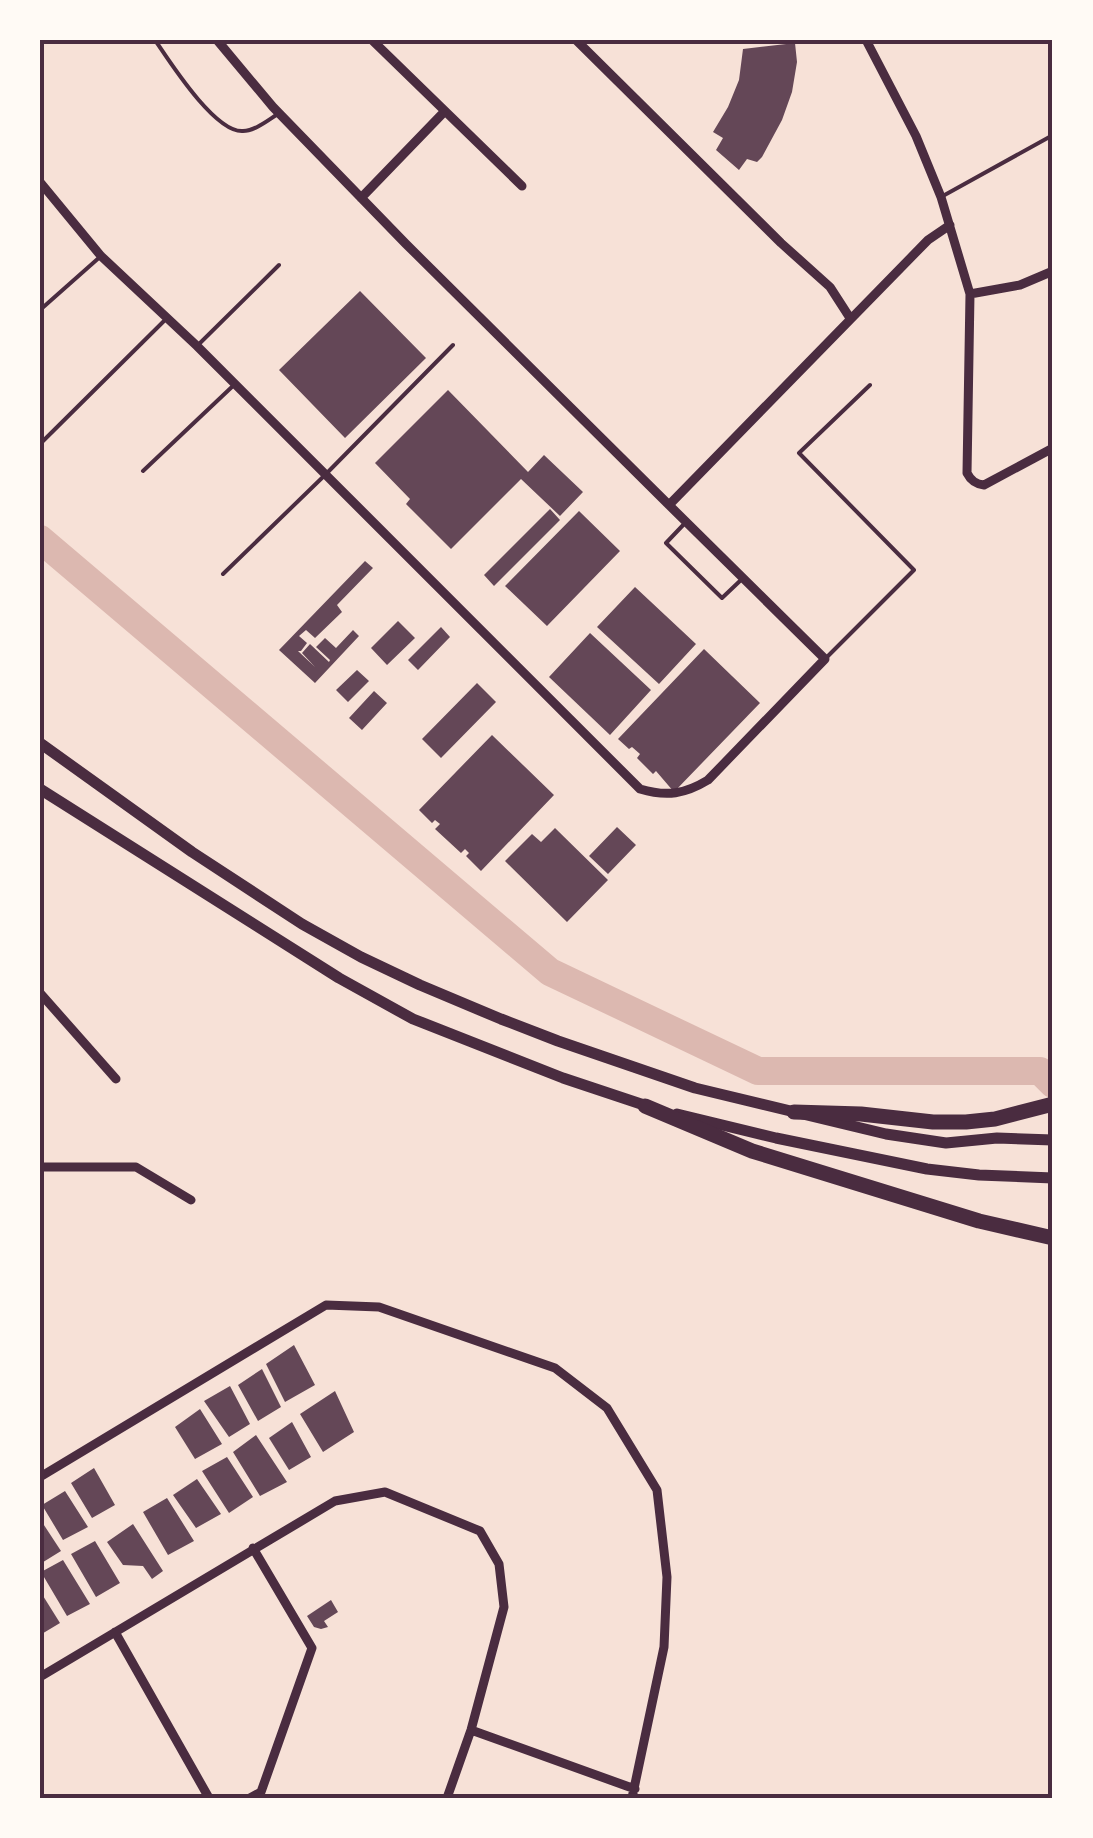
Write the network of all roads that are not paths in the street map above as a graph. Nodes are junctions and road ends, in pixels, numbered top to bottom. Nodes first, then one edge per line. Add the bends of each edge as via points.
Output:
1 (155, 40) edge
2 (217, 40) edge
3 (372, 40) edge
4 (576, 40) edge
5 (866, 40) edge
6 (445, 111) junction
7 (279, 114) junction
8 (1053, 136) edge
9 (40, 182) edge
10 (522, 186) dead end
11 (941, 197) junction
12 (362, 198) junction
13 (950, 225) junction
14 (101, 256) junction
15 (279, 265) dead end
16 (1053, 271) edge
17 (970, 294) junction
18 (40, 310) edge
19 (167, 318) junction
20 (850, 318) junction
21 (452, 345) dead end
22 (197, 346) junction
23 (235, 384) junction
24 (870, 385) dead end
25 (40, 444) edge
26 (1053, 448) edge
27 (143, 471) dead end
28 (325, 474) junction
29 (669, 505) junction
30 (686, 522) junction
31 (223, 574) dead end
32 (742, 578) junction
33 (825, 659) junction
34 (40, 743) edge
35 (40, 790) edge
36 (40, 993) edge
37 (116, 1078) dead end
38 (1053, 1104) edge
39 (645, 1106) junction
40 (794, 1112) junction
41 (1053, 1140) edge
42 (40, 1167) edge
43 (1053, 1178) edge
44 (190, 1200) dead end
45 (1053, 1238) edge
46 (40, 1477) edge
47 (253, 1548) junction
48 (115, 1632) junction
49 (40, 1676) edge
50 (471, 1730) junction
51 (634, 1794) edge
52 (209, 1798) edge
53 (250, 1798) edge
54 (446, 1798) edge

1 - 7 lane via 195,96 235,131 248,132
2 - 7 street
3 - 6 street
4 - 20 street via 830,287
5 - 11 street
6 - 10 street
6 - 12 street
7 - 12 street
8 - 11 lane
9 - 14 street
11 - 13 street
12 - 29 street
13 - 17 street
13 - 20 street
14 - 18 lane
14 - 19 street
15 - 22 lane
16 - 17 street
17 - 26 street via 967,473 984,484
19 - 22 street
19 - 25 lane
20 - 29 street
21 - 28 lane
22 - 23 street
23 - 27 lane
23 - 28 street
24 - 33 lane via 799,454 914,570
28 - 31 lane
28 - 33 street via 640,790 688,792 708,780
29 - 30 street
30 - 32 street
30 - 32 lane via 666,543 722,598
32 - 33 street
34 - 40 main road via 192,852 361,957 558,1042
35 - 39 main road via 412,1019
36 - 37 street
38 - 40 highway via 966,1122
39 - 43 main road via 927,1170
39 - 45 highway via 752,1150
40 - 41 main road via 946,1143
42 - 44 street via 136,1167
46 - 51 street via 326,1305 378,1306 555,1368 607,1408 657,1490 668,1578 664,1648
47 - 48 street
47 - 50 street via 335,1500 386,1492 480,1530 499,1564 504,1607
47 - 53 street via 312,1648 261,1792
48 - 49 street
48 - 52 street
50 - 51 street
50 - 54 street

